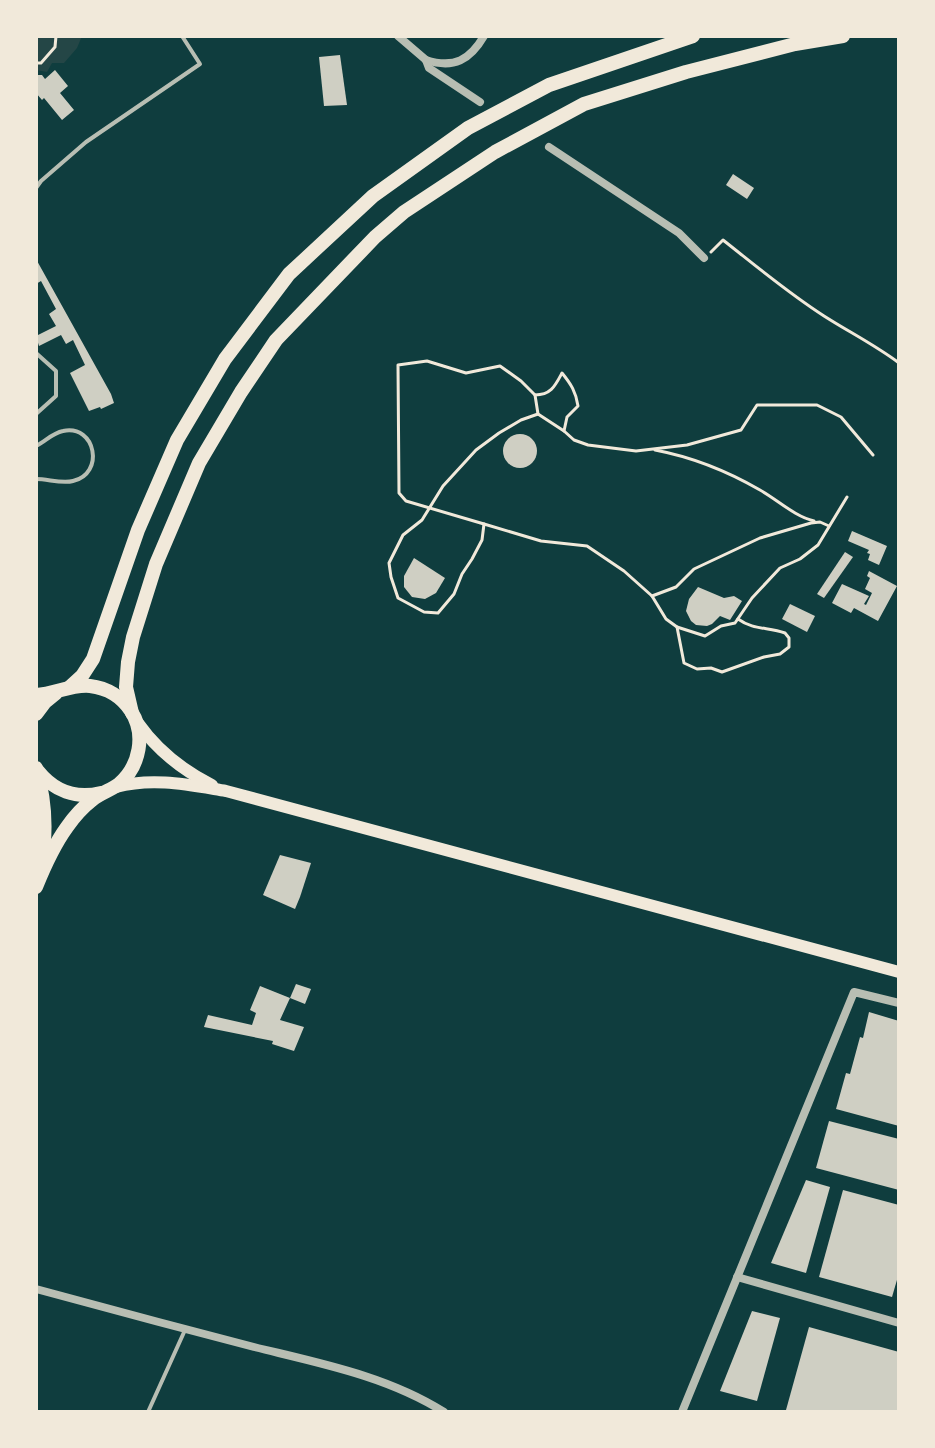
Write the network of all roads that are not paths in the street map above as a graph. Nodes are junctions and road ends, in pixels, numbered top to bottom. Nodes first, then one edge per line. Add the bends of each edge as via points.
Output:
1 (182, 36) edge
2 (398, 36) edge
3 (484, 36) edge
4 (693, 36) edge
5 (843, 36) edge
6 (426, 60) junction
7 (480, 102) dead end
8 (549, 147) dead end
9 (36, 188) edge
10 (704, 258) road end
11 (36, 353) edge
12 (36, 414) edge
13 (36, 446) edge
14 (36, 479) edge
15 (65, 689) junction
16 (36, 695) edge
17 (36, 714) edge
18 (134, 716) junction
19 (36, 768) edge
20 (108, 790) junction
21 (226, 791) junction
22 (37, 885) edge
23 (899, 972) edge
24 (899, 1003) edge
25 (737, 1277) junction
26 (36, 1289) edge
27 (899, 1323) edge
28 (186, 1329) junction
29 (148, 1412) edge
30 (444, 1412) edge
31 (682, 1412) edge

1 - 9 lane via 200,64 86,142
2 - 6 street
3 - 6 street via 464,60
4 - 15 main road via 549,85 468,128 373,196 289,274 225,359 177,440 138,530 93,659
5 - 18 main road via 686,72 584,104 495,152 375,237 276,340 199,463 156,564 133,637 126,687
6 - 7 street via 429,68
8 - 10 street via 679,233
11 - 12 lane via 56,371 56,396
13 - 14 lane via 59,431 75,431 90,441 94,456 76,481
15 - 16 main road
15 - 17 main road
15 - 18 main road via 87,685 113,693
18 - 20 main road via 139,737 135,763
18 - 21 main road via 169,758
19 - 20 main road via 46,781 70,793
19 - 22 main road via 45,842
20 - 21 main road via 161,781
20 - 22 main road via 67,826
21 - 23 main road
24 - 25 street via 854,992
25 - 27 street
25 - 31 street
26 - 28 street
28 - 29 lane
28 - 30 street via 387,1383

